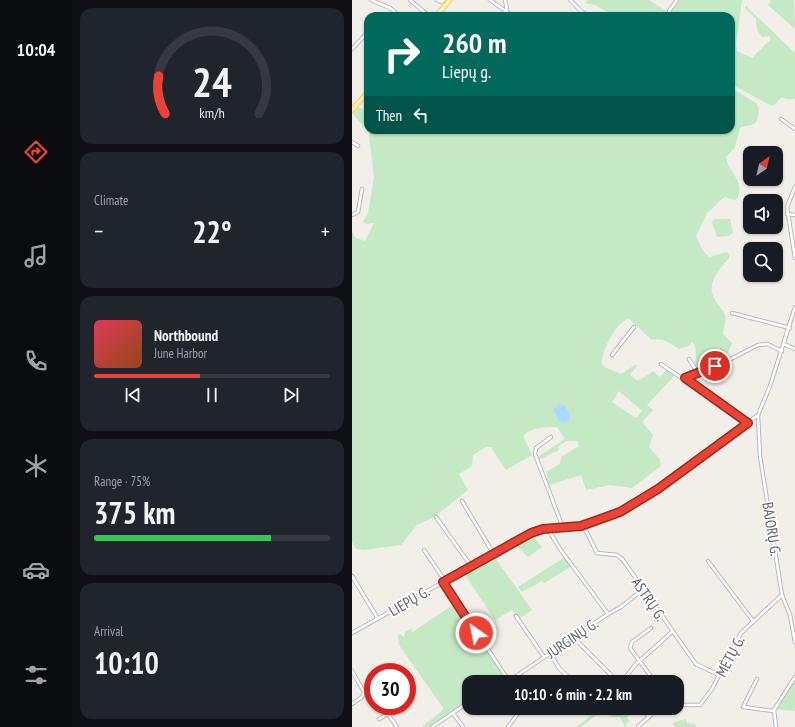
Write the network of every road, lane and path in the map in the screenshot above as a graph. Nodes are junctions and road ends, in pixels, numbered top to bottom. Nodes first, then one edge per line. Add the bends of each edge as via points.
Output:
1 (371, 0) edge
2 (410, 0) edge
3 (437, 0) edge
4 (447, 0) edge
5 (490, 0) edge
6 (505, 0) edge
7 (570, 0) edge
8 (677, 0) edge
9 (506, 11) joint
10 (395, 12) edge
11 (424, 12) edge
12 (439, 12) edge
13 (582, 12) edge
14 (669, 12) dead end
15 (364, 36) edge
16 (352, 49) edge
17 (364, 96) edge
18 (352, 110) edge
19 (781, 119) dead end
20 (795, 129) edge
21 (352, 142) edge
22 (358, 146) dead end
23 (795, 186) edge
24 (362, 189) dead end
25 (794, 191) edge
26 (787, 214) junction
27 (352, 215) edge
28 (795, 215) edge
29 (795, 258) edge
30 (795, 307) edge
31 (732, 313) dead end
32 (793, 322) edge
33 (634, 327) dead end
34 (790, 328) junction
35 (784, 344) junction
36 (795, 349) edge
37 (782, 351) junction
38 (612, 355) dead end
39 (689, 359) dead end
40 (660, 364) dead end
41 (698, 373) junction
42 (685, 378) junction
43 (758, 415) junction
44 (748, 423) junction
45 (551, 437) dead end
46 (462, 501) dead end
47 (436, 517) dead end
48 (583, 525) junction
49 (563, 528) junction
50 (548, 529) junction
51 (424, 550) dead end
52 (493, 553) junction
53 (708, 561) dead end
54 (471, 566) junction
55 (352, 576) edge
56 (444, 581) junction
57 (642, 590) junction
58 (782, 595) junction
59 (608, 614) junction
60 (516, 616) dead end
61 (378, 619) junction
62 (753, 621) junction
63 (651, 628) dead end
64 (672, 632) junction
65 (352, 633) edge
66 (573, 637) junction
67 (795, 642) edge
68 (550, 653) junction
69 (544, 657) junction
70 (639, 661) junction
71 (352, 671) edge
72 (505, 675) edge
73 (518, 675) edge
74 (566, 675) edge
75 (612, 675) dead end
76 (628, 675) edge
77 (650, 675) edge
78 (719, 675) junction
79 (795, 677) edge
80 (756, 679) dead end
81 (352, 704) edge
82 (684, 705) edge
83 (462, 707) edge
84 (774, 711) junction
85 (453, 713) junction
86 (517, 715) edge
87 (652, 715) edge
88 (649, 717) joint
89 (379, 718) dead end
90 (397, 727) edge
91 (432, 727) edge
92 (462, 727) edge
93 (508, 727) edge
94 (638, 727) edge
95 (776, 727) edge

1 - 10 street
2 - 11 street
3 - 4 street
4 - 12 main road
5 - 9 street
6 - 9 street
7 - 13 street
8 - 14 street
15 - 16 street
17 - 18 main road
19 - 20 street
21 - 22 street
23 - 25 street
24 - 27 street via 358,212
25 - 26 street via 787,204
26 - 28 street
26 - 29 street
30 - 32 street
31 - 34 street
32 - 34 street
33 - 38 street
34 - 35 street
35 - 36 street
35 - 37 street
37 - 41 street via 767,344 758,345
37 - 43 street
39 - 41 street
40 - 42 street
41 - 42 street
42 - 44 street
43 - 44 street, LIEPŲ G.
43 - 58 street, BAJORŲ G. via 760,456
44 - 48 street, LIEPŲ G. via 658,489 620,512
45 - 49 street via 537,446 535,454
46 - 52 street
47 - 54 street
48 - 49 street, LIEPŲ G.
48 - 57 street, ASTRŲ G. via 597,553 620,557
49 - 50 street, LIEPŲ G.
50 - 52 street, LIEPŲ G. via 531,533
50 - 59 street, JURGINŲ G.
51 - 56 street
52 - 54 street, LIEPŲ G.
53 - 62 street
54 - 56 street, LIEPŲ G.
55 - 61 street
56 - 61 street, LIEPŲ G.
56 - 72 street
57 - 59 street
57 - 64 street, ASTRŲ G.
58 - 62 street, MĖTŲ G.
58 - 67 street, BAJORŲ G. via 790,615
59 - 66 street, JURGINŲ G.
60 - 69 street
61 - 65 street, LIEPŲ G.
62 - 78 street, MĖTŲ G. via 735,642
63 - 70 street via 631,645 631,650
64 - 70 street
64 - 78 street, ASTRŲ G. via 696,664
66 - 68 street, JURGINŲ G.
66 - 75 street
68 - 69 street, JURGINŲ G.
68 - 74 street
69 - 73 street, JURGINŲ G.
70 - 76 street
70 - 77 street
71 - 81 street via 364,692 362,697
78 - 82 street, MĖTŲ G. via 700,705
79 - 84 street
80 - 84 street via 743,707
83 - 85 street
84 - 95 street
85 - 91 street
85 - 92 street
86 - 93 street
87 - 88 street
88 - 94 street
89 - 90 street via 388,714

